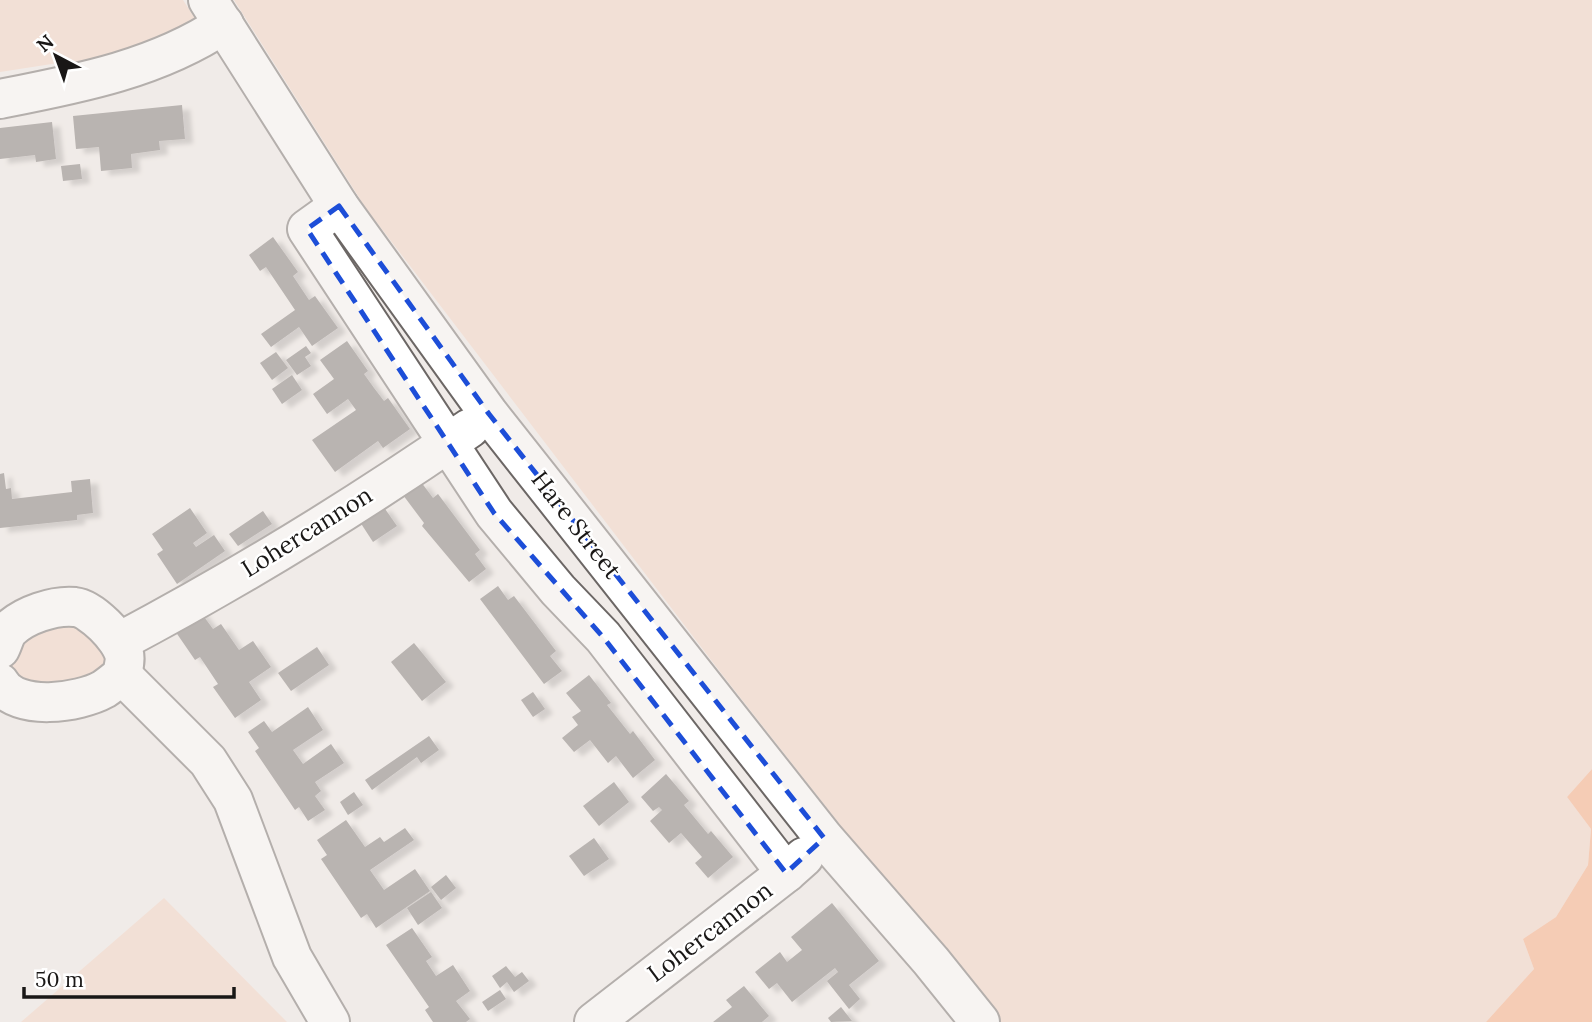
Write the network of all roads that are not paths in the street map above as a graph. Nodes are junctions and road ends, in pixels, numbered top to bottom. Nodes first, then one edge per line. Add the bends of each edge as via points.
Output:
1 (216, 12) edge
2 (0, 99) edge
3 (339, 206) junction
4 (489, 414) junction
5 (448, 443) junction
6 (0, 649) edge
7 (120, 659) junction
8 (1, 690) edge
9 (713, 700) junction
10 (677, 731) junction
11 (824, 838) junction
12 (786, 873) junction
13 (330, 1022) edge
14 (594, 1022) edge
15 (980, 1022) edge

1 - 2 street via 201,40 156,60 71,86
1 - 3 street, Hare Street
3 - 4 street, Hare Street
3 - 5 street via 307,229
4 - 5 street, Lohercannon
4 - 9 street, Hare Street
5 - 7 street, Lohercannon via 313,531 172,614
5 - 10 street via 494,513 603,637
6 - 7 street via 8,631 32,616 77,607 102,622
7 - 8 street, Lohercannon via 102,690 64,701 30,703
7 - 13 street via 208,761 233,800 292,957
9 - 10 street
9 - 11 street, Hare Street
10 - 12 street
11 - 12 street, Lohercannon
11 - 15 street, Hare Street
12 - 14 street, Lohercannon

